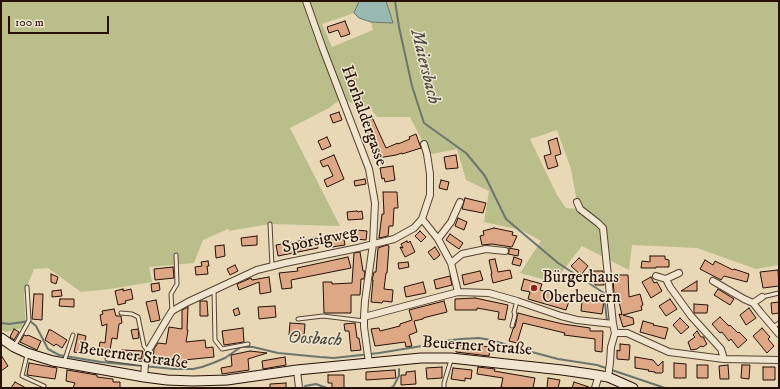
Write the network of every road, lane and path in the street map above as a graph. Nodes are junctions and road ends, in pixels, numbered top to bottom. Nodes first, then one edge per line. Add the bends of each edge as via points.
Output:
1 (306, 1) edge
2 (424, 144) dead end
3 (460, 202) dead end
4 (577, 202) dead end
5 (422, 219) junction
6 (270, 224) dead end
7 (438, 239) junction
8 (373, 244) junction
9 (505, 251) dead end
10 (176, 255) dead end
11 (451, 263) junction
12 (272, 266) junction
13 (679, 273) dead end
14 (656, 276) dead end
15 (666, 279) junction
16 (713, 281) dead end
17 (27, 287) dead end
18 (214, 290) junction
19 (458, 292) junction
20 (779, 293) edge
21 (762, 297) joint
22 (517, 301) junction
23 (753, 302) junction
24 (172, 311) junction
25 (121, 313) dead end
26 (298, 319) dead end
27 (364, 319) junction
28 (779, 323) edge
29 (613, 324) junction
30 (512, 326) dead end
31 (772, 327) junction
32 (615, 333) junction
33 (779, 334) edge
34 (73, 335) dead end
35 (1, 338) edge
36 (248, 344) dead end
37 (14, 347) junction
38 (148, 351) junction
39 (27, 353) junction
40 (451, 358) junction
41 (724, 358) junction
42 (107, 359) dead end
43 (779, 360) edge
44 (369, 361) junction
45 (64, 362) junction
46 (145, 364) junction
47 (297, 370) junction
48 (144, 375) junction
49 (605, 375) junction
50 (44, 386) dead end
51 (299, 388) edge
52 (444, 388) edge
53 (595, 388) edge
54 (633, 388) edge

1 - 8 street, Horhaldergasse via 370,169 375,203
2 - 5 street via 430,174 430,195
3 - 7 street via 451,222
4 - 29 street via 580,209 603,228
5 - 7 street
5 - 8 street, Spörsigweg via 414,228 394,239
6 - 12 lane, Spörsigweg
7 - 11 street
8 - 12 street, Spörsigweg
8 - 27 street, Horhaldergasse
9 - 11 street via 486,248 462,254
10 - 24 lane via 177,284 171,294
11 - 19 street
12 - 18 street, Spörsigweg via 257,270
13 - 15 street
14 - 15 street
15 - 41 street via 691,316 721,349
16 - 23 street
17 - 37 lane via 29,320
18 - 24 street, Spörsigweg
18 - 36 lane via 215,340 222,349
19 - 22 street via 489,293
19 - 27 street
20 - 21 lane
21 - 23 street
22 - 29 street via 577,320
22 - 30 lane
23 - 31 street
24 - 38 street, Spörsigweg
25 - 38 lane via 138,317 144,346
26 - 27 lane via 323,316
27 - 44 street, Horhaldergasse
28 - 31 lane
29 - 32 street
31 - 33 street
32 - 41 street via 627,333 669,352
32 - 49 street via 610,364
34 - 45 lane
35 - 37 main road, Beuerner Straße
37 - 39 main road, Beuerner Straße
38 - 46 street, Spörsigweg
39 - 45 main road, Beuerner Straße
39 - 50 lane via 22,376
40 - 44 main road, Beuerner Straße
40 - 49 main road, Beuerner Straße
40 - 52 lane
41 - 43 street
42 - 46 lane
44 - 47 main road, Beuerner Straße
45 - 48 main road, Beuerner Straße
46 - 48 street, Spörsigweg
47 - 48 main road, Beuerner Straße via 185,384
47 - 51 street
49 - 53 street
49 - 54 main road, Beuerner Straße

